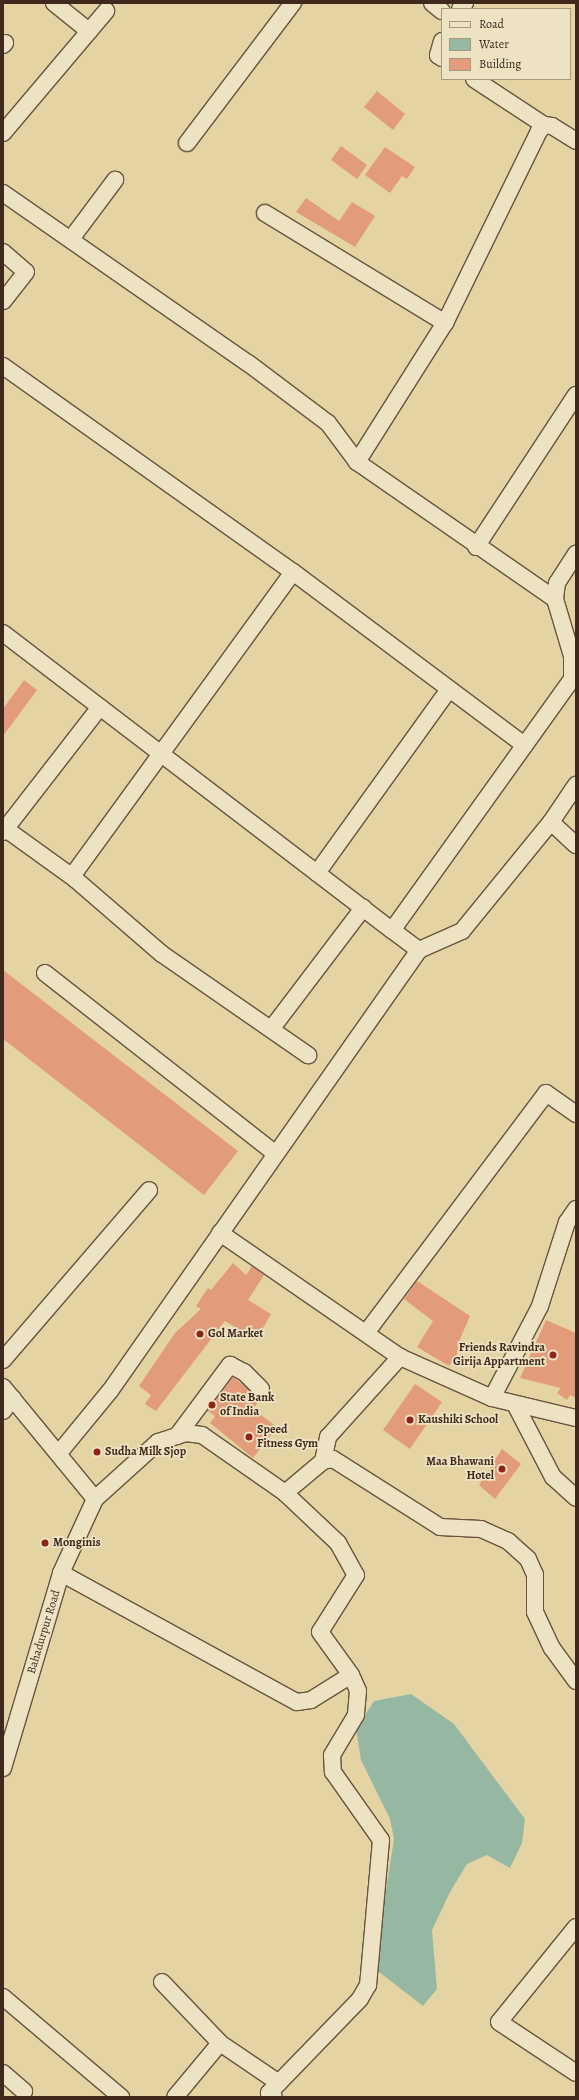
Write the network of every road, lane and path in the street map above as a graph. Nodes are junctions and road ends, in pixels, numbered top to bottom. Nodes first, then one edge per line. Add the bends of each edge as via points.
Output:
1 (54, 3) edge
2 (293, 3) edge
3 (432, 3) edge
4 (441, 10) edge
5 (106, 11) dead end
6 (89, 31) junction
7 (441, 44) edge
8 (441, 57) edge
9 (476, 80) edge
10 (544, 125) junction
11 (3, 133) edge
12 (576, 141) edge
13 (187, 143) dead end
14 (115, 180) dead end
15 (3, 193) edge
16 (265, 213) dead end
17 (71, 239) junction
18 (3, 252) edge
19 (3, 301) edge
20 (446, 323) junction
21 (3, 366) edge
22 (576, 395) edge
23 (357, 462) junction
24 (476, 547) junction
25 (576, 554) edge
26 (292, 572) junction
27 (555, 599) junction
28 (5, 638) edge
29 (449, 689) junction
30 (100, 707) junction
31 (524, 745) junction
32 (159, 752) junction
33 (576, 786) edge
34 (551, 822) junction
35 (4, 829) edge
36 (576, 845) edge
37 (317, 873) junction
38 (75, 879) junction
39 (363, 908) junction
40 (392, 930) junction
41 (419, 950) junction
42 (45, 973) dead end
43 (272, 1028) junction
44 (308, 1055) dead end
45 (576, 1114) edge
46 (276, 1154) junction
47 (149, 1190) dead end
48 (576, 1209) edge
49 (220, 1233) junction
50 (366, 1333) junction
51 (400, 1357) junction
52 (3, 1360) edge
53 (261, 1389) dead end
54 (8, 1392) edge
55 (492, 1398) junction
56 (516, 1406) junction
57 (3, 1412) edge
58 (576, 1418) edge
59 (176, 1436) junction
60 (59, 1453) junction
61 (323, 1461) junction
62 (285, 1493) junction
63 (576, 1498) edge
64 (95, 1499) junction
65 (61, 1574) junction
66 (351, 1675) junction
67 (576, 1681) edge
68 (3, 1768) edge
69 (576, 1927) edge
70 (162, 1982) dead end
71 (3, 1998) edge
72 (220, 2043) junction
73 (3, 2073) edge
74 (576, 2073) edge
75 (277, 2090) edge
76 (24, 2091) dead end
77 (121, 2097) edge
78 (175, 2097) edge

1 - 6 street
2 - 13 street
3 - 4 street
5 - 6 street
6 - 11 street
7 - 8 street via 438,55
9 - 10 street
10 - 12 street via 552,126
10 - 20 street via 498,212
14 - 17 street
15 - 17 street
16 - 20 street
17 - 23 street via 328,423
18 - 19 street via 26,272
20 - 23 street
21 - 26 street
22 - 24 street
23 - 24 street
24 - 27 street
25 - 27 street via 557,583
26 - 29 street
26 - 32 street
27 - 31 street via 572,656 572,679
28 - 30 street
29 - 31 street
29 - 37 street
30 - 32 street
30 - 35 street
31 - 40 street
32 - 37 street
32 - 38 street via 76,866
33 - 34 street
34 - 36 street
34 - 41 street via 462,931
35 - 38 street
37 - 39 street
38 - 43 street via 162,954
39 - 40 street
39 - 43 street
40 - 41 street
41 - 46 street
42 - 46 street
43 - 44 street
45 - 50 street via 546,1094
46 - 49 street
47 - 52 street
48 - 55 street via 567,1222 540,1306
49 - 50 street
49 - 60 street via 110,1391
50 - 51 street
51 - 55 street
51 - 61 street via 332,1431 325,1443
53 - 59 street via 244,1372 230,1365
54 - 57 street
54 - 60 street
55 - 56 street
56 - 58 street
56 - 63 street via 553,1477
59 - 62 street via 186,1433 202,1436
59 - 64 street via 158,1442
60 - 64 street
61 - 62 street
61 - 67 street via 332,1459 344,1465 440,1527 481,1528 508,1541 528,1559 535,1576 535,1612 552,1648
62 - 66 street via 338,1543 356,1568 355,1582 320,1632
64 - 65 street, Bahadurpur Road
65 - 66 street via 297,1702 311,1700
65 - 68 street, Bahadurpur Road
66 - 75 street via 358,1691 356,1715 332,1755 331,1764 381,1840 368,1985 360,1999
69 - 74 street via 500,2022
70 - 72 street
71 - 77 street
72 - 75 street
72 - 78 street
73 - 76 street

